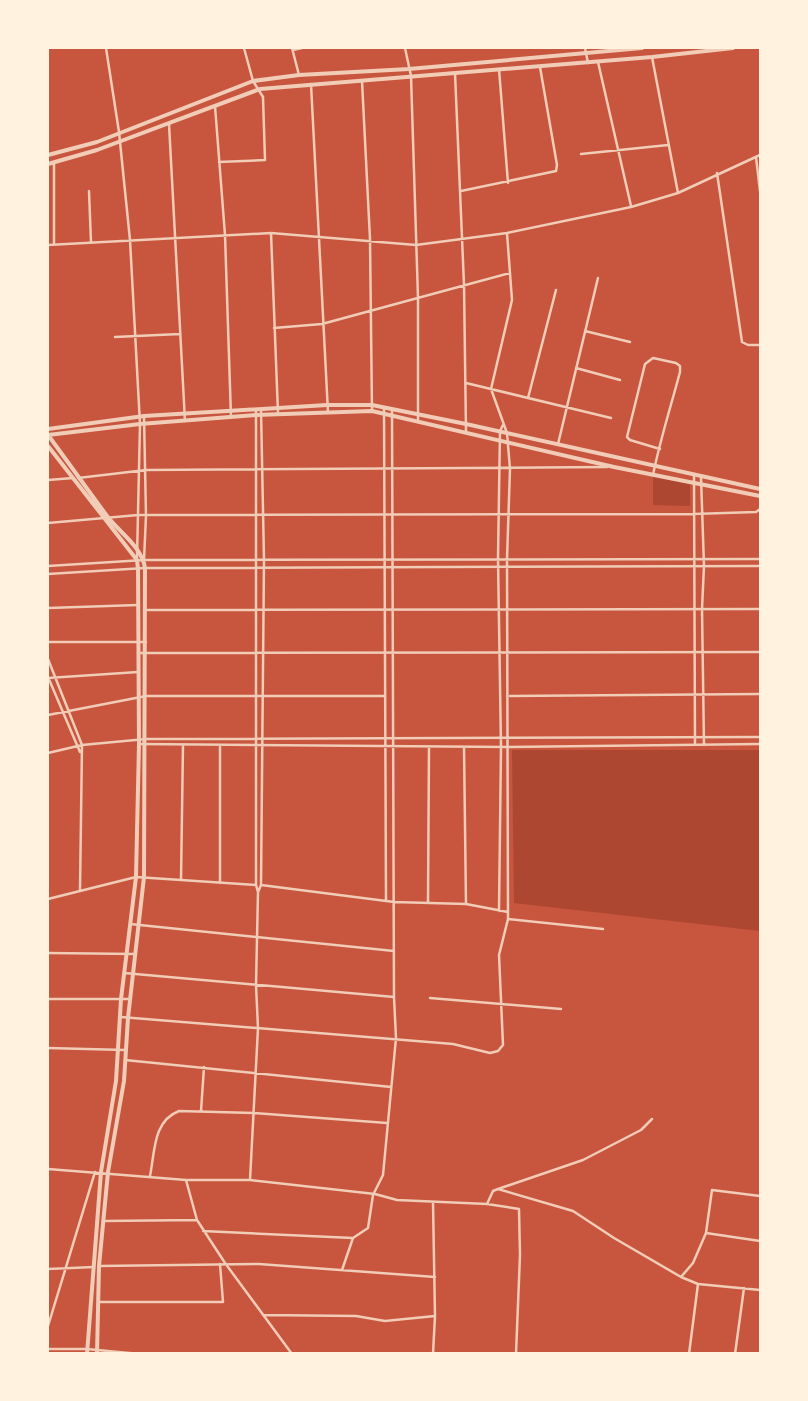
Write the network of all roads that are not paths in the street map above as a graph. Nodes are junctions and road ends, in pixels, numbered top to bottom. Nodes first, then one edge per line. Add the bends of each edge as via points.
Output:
1 (106, 48) edge
2 (244, 48) edge
3 (302, 48) edge
4 (406, 48) edge
5 (585, 48) edge
6 (642, 48) edge
7 (733, 48) edge
8 (293, 49) edge
9 (587, 54) junction
10 (652, 57) junction
11 (598, 62) junction
12 (588, 63) junction
13 (540, 67) junction
14 (409, 69) junction
15 (499, 70) junction
16 (455, 73) junction
17 (299, 75) junction
18 (411, 76) junction
19 (252, 81) junction
20 (362, 81) junction
21 (311, 84) junction
22 (260, 89) junction
23 (215, 105) junction
24 (169, 122) junction
25 (119, 132) junction
26 (120, 142) junction
27 (668, 145) junction
28 (619, 152) junction
29 (580, 154) dead end
30 (48, 155) edge
31 (760, 155) edge
32 (756, 157) junction
33 (54, 162) junction
34 (219, 162) junction
35 (48, 164) edge
36 (717, 173) junction
37 (508, 182) junction
38 (89, 191) dead end
39 (461, 191) junction
40 (760, 191) edge
41 (678, 193) junction
42 (631, 207) junction
43 (271, 232) junction
44 (507, 233) junction
45 (224, 235) junction
46 (320, 235) junction
47 (176, 237) junction
48 (370, 239) junction
49 (462, 239) junction
50 (130, 240) junction
51 (91, 242) junction
52 (48, 244) edge
53 (54, 244) junction
54 (416, 245) junction
55 (510, 273) junction
56 (598, 278) dead end
57 (464, 285) junction
58 (556, 290) dead end
59 (418, 298) junction
60 (371, 311) junction
61 (322, 324) junction
62 (274, 328) junction
63 (585, 331) junction
64 (180, 334) junction
65 (134, 336) junction
66 (115, 337) dead end
67 (630, 342) dead end
68 (760, 344) edge
69 (576, 368) junction
70 (620, 380) dead end
71 (466, 383) junction
72 (490, 389) junction
73 (528, 398) junction
74 (327, 405) junction
75 (372, 406) junction
76 (568, 407) junction
77 (278, 408) junction
78 (384, 408) junction
79 (256, 409) junction
80 (262, 409) junction
81 (231, 410) junction
82 (392, 410) junction
83 (328, 412) junction
84 (372, 412) junction
85 (184, 413) junction
86 (278, 414) junction
87 (419, 414) junction
88 (256, 415) junction
89 (262, 415) junction
90 (384, 415) junction
91 (142, 416) junction
92 (392, 416) junction
93 (231, 417) junction
94 (611, 418) dead end
95 (185, 420) junction
96 (418, 421) junction
97 (142, 424) junction
98 (466, 424) junction
99 (503, 424) junction
100 (48, 429) edge
101 (500, 431) junction
102 (466, 432) junction
103 (507, 433) junction
104 (48, 435) edge
105 (500, 440) junction
106 (508, 442) junction
107 (557, 445) junction
108 (48, 446) edge
109 (660, 449) junction
110 (614, 467) junction
111 (655, 467) junction
112 (385, 468) junction
113 (393, 468) junction
114 (256, 469) junction
115 (262, 469) junction
116 (500, 469) junction
117 (510, 469) junction
118 (146, 470) junction
119 (139, 471) junction
120 (653, 475) junction
121 (694, 476) junction
122 (701, 477) junction
123 (72, 478) junction
124 (80, 478) junction
125 (48, 480) edge
126 (692, 483) junction
127 (700, 484) junction
128 (760, 489) edge
129 (760, 496) edge
130 (760, 509) edge
131 (385, 514) junction
132 (500, 514) junction
133 (693, 514) junction
134 (702, 514) junction
135 (138, 515) junction
136 (256, 515) junction
137 (262, 515) junction
138 (393, 515) junction
139 (510, 515) junction
140 (146, 516) junction
141 (108, 517) junction
142 (102, 518) junction
143 (48, 523) edge
144 (138, 551) junction
145 (498, 559) junction
146 (507, 559) junction
147 (695, 559) junction
148 (704, 559) junction
149 (760, 559) edge
150 (136, 560) junction
151 (144, 560) junction
152 (257, 560) junction
153 (264, 560) junction
154 (384, 560) junction
155 (393, 560) junction
156 (48, 566) edge
157 (498, 566) junction
158 (507, 566) junction
159 (696, 566) junction
160 (704, 566) junction
161 (760, 566) edge
162 (256, 567) junction
163 (264, 567) junction
164 (384, 567) junction
165 (393, 567) junction
166 (145, 568) junction
167 (138, 569) junction
168 (48, 574) edge
169 (139, 605) junction
170 (48, 608) edge
171 (760, 609) edge
172 (147, 610) junction
173 (256, 610) junction
174 (264, 610) junction
175 (385, 610) junction
176 (392, 610) junction
177 (498, 610) junction
178 (509, 610) junction
179 (694, 610) junction
180 (702, 610) junction
181 (48, 642) edge
182 (138, 642) junction
183 (146, 642) junction
184 (695, 652) junction
185 (703, 652) junction
186 (760, 652) edge
187 (138, 653) junction
188 (146, 653) junction
189 (255, 653) junction
190 (263, 653) junction
191 (384, 653) junction
192 (393, 653) junction
193 (498, 653) junction
194 (508, 653) junction
195 (48, 659) edge
196 (138, 672) junction
197 (55, 677) junction
198 (48, 678) edge
199 (760, 694) edge
200 (255, 695) junction
201 (263, 695) junction
202 (696, 695) junction
203 (704, 695) junction
204 (146, 696) junction
205 (384, 696) junction
206 (509, 696) junction
207 (139, 697) junction
208 (68, 710) junction
209 (62, 712) junction
210 (48, 715) edge
211 (760, 737) edge
212 (500, 738) junction
213 (146, 739) junction
214 (256, 739) junction
215 (263, 739) junction
216 (384, 739) junction
217 (393, 739) junction
218 (509, 739) junction
219 (695, 739) junction
220 (703, 739) junction
221 (139, 742) junction
222 (146, 744) junction
223 (183, 744) junction
224 (760, 744) edge
225 (82, 745) junction
226 (704, 745) junction
227 (76, 746) junction
228 (220, 746) junction
229 (256, 746) junction
230 (263, 746) junction
231 (384, 746) junction
232 (393, 746) junction
233 (695, 746) junction
234 (429, 747) junction
235 (464, 747) junction
236 (501, 747) junction
237 (508, 747) junction
238 (48, 753) edge
239 (81, 754) junction
240 (136, 877) junction
241 (144, 877) junction
242 (181, 880) junction
243 (220, 882) junction
244 (256, 885) junction
245 (261, 885) junction
246 (80, 890) junction
247 (258, 892) junction
248 (48, 899) edge
249 (386, 901) junction
250 (394, 902) junction
251 (428, 902) junction
252 (466, 904) junction
253 (499, 911) junction
254 (508, 912) junction
255 (508, 919) junction
256 (130, 924) junction
257 (139, 925) junction
258 (603, 929) dead end
259 (257, 938) junction
260 (394, 951) junction
261 (48, 953) edge
262 (126, 953) junction
263 (136, 954) junction
264 (124, 973) junction
265 (133, 974) junction
266 (256, 985) junction
267 (394, 997) junction
268 (48, 998) edge
269 (121, 998) junction
270 (430, 998) dead end
271 (130, 999) junction
272 (501, 1004) junction
273 (561, 1009) dead end
274 (120, 1017) junction
275 (128, 1018) junction
276 (258, 1028) junction
277 (396, 1038) junction
278 (48, 1048) edge
279 (117, 1050) junction
280 (125, 1050) junction
281 (126, 1060) junction
282 (204, 1067) junction
283 (255, 1072) junction
284 (391, 1086) junction
285 (201, 1111) junction
286 (254, 1113) junction
287 (652, 1119) dead end
288 (386, 1124) junction
289 (48, 1169) edge
290 (95, 1172) junction
291 (102, 1172) junction
292 (108, 1172) junction
293 (150, 1176) junction
294 (186, 1180) junction
295 (250, 1180) junction
296 (498, 1189) junction
297 (375, 1194) junction
298 (760, 1196) edge
299 (433, 1202) junction
300 (487, 1204) junction
301 (197, 1220) junction
302 (103, 1222) junction
303 (203, 1230) junction
304 (706, 1234) junction
305 (353, 1238) junction
306 (760, 1241) edge
307 (225, 1263) junction
308 (220, 1264) junction
309 (99, 1266) junction
310 (93, 1267) junction
311 (64, 1268) junction
312 (48, 1269) edge
313 (342, 1270) junction
314 (434, 1277) junction
315 (681, 1277) junction
316 (698, 1284) junction
317 (744, 1288) junction
318 (760, 1290) edge
319 (97, 1302) junction
320 (263, 1315) junction
321 (435, 1316) junction
322 (48, 1326) edge
323 (48, 1349) edge
324 (87, 1351) edge
325 (96, 1352) edge
326 (140, 1354) edge
327 (292, 1354) edge
328 (433, 1354) edge
329 (516, 1354) edge
330 (688, 1354) edge
331 (735, 1354) edge

1 - 25 street
2 - 19 street
3 - 8 street
4 - 14 street
5 - 9 street
6 - 9 street
7 - 10 street
8 - 17 street
9 - 12 street
9 - 14 street
10 - 11 street
10 - 27 street
11 - 12 street
11 - 28 street
12 - 13 street
13 - 15 street
13 - 37 street via 556,171
14 - 17 street
14 - 18 street
15 - 16 street
15 - 37 street
16 - 18 street
16 - 39 street
17 - 19 street
18 - 20 street
18 - 54 street
19 - 22 street
19 - 25 street
20 - 21 street
20 - 48 street
21 - 22 street
21 - 46 street
22 - 23 street
22 - 34 street via 265,160
23 - 24 street
23 - 34 street
24 - 26 street
24 - 47 street
25 - 26 street
25 - 30 street via 97,142
26 - 33 street
26 - 50 street
27 - 28 street
27 - 41 street
28 - 29 street
28 - 42 street
31 - 32 street
32 - 36 street
32 - 40 street
33 - 35 street
33 - 53 street
34 - 45 street
36 - 41 street
36 - 68 street via 742,342
37 - 39 street
38 - 51 street
39 - 49 street
41 - 42 street
42 - 44 street
43 - 45 street
43 - 46 street
43 - 62 street
44 - 49 street
44 - 55 street
45 - 47 street
45 - 81 street
46 - 48 street
46 - 61 street
47 - 50 street
47 - 64 street
48 - 54 street
48 - 60 street
49 - 54 street
49 - 57 street
50 - 51 street
50 - 65 street
51 - 53 street
52 - 53 street
54 - 59 street
55 - 57 street
55 - 72 street via 512,300
56 - 63 street
57 - 59 street
57 - 71 street
58 - 73 street
59 - 60 street
59 - 87 street
60 - 61 street
60 - 75 street
61 - 62 street
61 - 74 street
62 - 77 street
63 - 67 street
63 - 69 street
64 - 65 street
64 - 85 street
65 - 66 street
65 - 91 street
69 - 70 street
69 - 76 street
71 - 72 street
71 - 98 street
72 - 73 street
72 - 99 street
73 - 76 street
74 - 75 street
74 - 77 street
74 - 83 street
75 - 78 street
75 - 84 street
76 - 94 street
76 - 107 street
77 - 80 street
77 - 86 street
78 - 82 street
78 - 90 street
79 - 80 street
79 - 81 street
79 - 88 street
80 - 89 street
81 - 85 street
81 - 93 street
82 - 87 street
82 - 92 street
83 - 84 street
83 - 86 street
84 - 90 street
85 - 91 street
85 - 95 street
86 - 89 street
87 - 96 street
87 - 98 street
88 - 89 street
88 - 93 street
88 - 114 street
89 - 115 street
90 - 92 street
90 - 112 street
91 - 97 street
91 - 100 street
92 - 96 street
92 - 113 street
93 - 95 street
95 - 97 street
96 - 102 street
97 - 104 street
97 - 118 street
97 - 119 street
98 - 101 street
98 - 102 street
99 - 101 street
99 - 103 street
101 - 103 street
101 - 105 street
102 - 105 street
103 - 106 street
103 - 107 street
104 - 124 street
105 - 106 street
105 - 116 street
106 - 110 street
106 - 117 street
107 - 111 street
108 - 123 street
109 - 109 street via 680,366 653,358 645,364 627,437
109 - 111 street
110 - 117 street
110 - 120 street
111 - 120 street
111 - 121 street
112 - 113 street
112 - 115 street
112 - 131 street
113 - 116 street
113 - 138 street
114 - 115 street
114 - 118 street
114 - 136 street
115 - 137 street
116 - 117 street
116 - 132 street
117 - 139 street
118 - 119 street
118 - 140 street
119 - 124 street
119 - 135 street
120 - 126 street
121 - 122 street
121 - 126 street
122 - 127 street
122 - 128 street
123 - 124 street
123 - 125 street
123 - 142 street
124 - 141 street
126 - 127 street
126 - 133 street
127 - 129 street
127 - 134 street
130 - 134 street via 756,512
131 - 137 street
131 - 138 street
131 - 154 street
132 - 138 street
132 - 139 street
132 - 145 street
133 - 134 street
133 - 139 street
133 - 147 street
134 - 148 street
135 - 140 street
135 - 141 street
135 - 144 street
136 - 137 street
136 - 140 street
136 - 152 street
137 - 153 street
138 - 155 street
139 - 146 street
140 - 151 street
141 - 142 street
141 - 144 street
142 - 143 street
142 - 150 street
144 - 150 street
144 - 151 street
145 - 146 street
145 - 155 street
145 - 157 street
146 - 147 street
146 - 158 street
147 - 148 street
147 - 159 street
148 - 149 street
148 - 160 street
150 - 151 street
150 - 156 street
150 - 167 street
151 - 152 street
151 - 166 street
152 - 153 street
152 - 162 street
153 - 154 street
153 - 163 street
154 - 155 street
154 - 164 street
155 - 165 street
157 - 158 street
157 - 165 street
157 - 177 street
158 - 159 street
158 - 178 street
159 - 160 street
159 - 179 street
160 - 161 street
160 - 180 street
162 - 163 street
162 - 166 street
162 - 173 street
163 - 164 street
163 - 174 street
164 - 165 street
164 - 175 street
165 - 176 street
166 - 167 street
166 - 172 street
167 - 168 street
167 - 169 street
169 - 170 street
169 - 182 street
171 - 180 street
172 - 173 street
172 - 183 street
173 - 174 street
173 - 189 street
174 - 175 street
174 - 190 street
175 - 176 street
175 - 191 street
176 - 177 street
176 - 192 street
177 - 178 street
177 - 193 street
178 - 179 street
178 - 194 street
179 - 180 street
179 - 184 street
180 - 185 street
181 - 182 street
182 - 183 street
182 - 187 street
183 - 188 street
184 - 185 street
184 - 194 street
184 - 202 street
185 - 186 street
185 - 203 street
187 - 188 street
187 - 196 street
188 - 189 street
188 - 204 street
189 - 190 street
189 - 200 street
190 - 191 street
190 - 201 street
191 - 192 street
191 - 205 street
192 - 193 street
192 - 217 street
193 - 194 street
193 - 212 street
194 - 206 street
195 - 197 street
196 - 197 street
196 - 207 street
197 - 198 street
197 - 208 street
198 - 209 street
199 - 203 street
200 - 201 street
200 - 204 street
200 - 214 street
201 - 205 street
201 - 215 street
202 - 203 street
202 - 206 street
202 - 219 street
203 - 220 street
204 - 207 street
204 - 213 street
205 - 216 street
206 - 218 street
207 - 208 street
207 - 221 street
208 - 209 street
208 - 225 street
209 - 210 street
209 - 227 street
211 - 220 street
212 - 217 street
212 - 218 street
212 - 236 street
213 - 214 street
213 - 221 street
213 - 222 street
214 - 215 street
214 - 229 street
215 - 216 street
215 - 230 street
216 - 217 street
216 - 231 street
217 - 232 street
218 - 219 street
218 - 237 street
219 - 220 street
219 - 233 street
220 - 226 street
221 - 222 street
221 - 225 street
221 - 240 street
222 - 223 street
222 - 241 street
223 - 228 street
223 - 242 street
224 - 226 street
225 - 227 street
225 - 239 street
226 - 233 street
227 - 238 street
227 - 239 street
228 - 229 street
228 - 243 street
229 - 230 street
229 - 244 street
230 - 231 street
230 - 245 street
231 - 232 street
231 - 249 street
232 - 234 street
232 - 250 street
233 - 237 street
234 - 235 street
234 - 251 street
235 - 236 street
235 - 252 street
236 - 237 street
236 - 253 street
237 - 254 street
239 - 246 street
240 - 241 street
240 - 246 street
240 - 256 street
241 - 242 street
241 - 257 street
242 - 243 street
243 - 244 street
244 - 245 street
244 - 247 street
245 - 247 street
245 - 249 street
246 - 248 street
247 - 259 street
249 - 250 street
250 - 251 street
250 - 260 street
251 - 252 street
252 - 253 street
253 - 254 street
254 - 255 street
255 - 258 street
255 - 272 street via 499,955
256 - 257 street
256 - 262 street
257 - 259 street
257 - 263 street
259 - 260 street
259 - 266 street
260 - 267 street
261 - 262 street
262 - 263 street
262 - 264 street
263 - 265 street
264 - 265 street
264 - 269 street
265 - 266 street
265 - 271 street
266 - 267 street
266 - 276 street
267 - 277 street
268 - 269 street
269 - 271 street
269 - 274 street
270 - 272 street
271 - 275 street
272 - 273 street
272 - 277 street via 502,1044 498,1051 490,1053 453,1044
274 - 275 street
274 - 279 street
275 - 276 street
275 - 280 street
276 - 277 street
276 - 283 street
277 - 284 street
278 - 279 street
279 - 280 street
279 - 291 street via 116,1081
280 - 281 street
281 - 282 street
281 - 292 street
282 - 283 street
282 - 285 street
283 - 284 street
283 - 286 street
284 - 288 street
285 - 286 street
285 - 293 street via 179,1110 160,1124
286 - 288 street
286 - 295 street
287 - 296 street via 641,1130 583,1160
288 - 297 street via 383,1175
289 - 290 street
290 - 291 street
290 - 311 street
291 - 292 street
291 - 310 street
292 - 293 street
292 - 302 street
293 - 294 street
294 - 295 street
294 - 301 street
295 - 297 street
296 - 300 street via 493,1191
296 - 315 street via 573,1211
297 - 299 street via 396,1200
297 - 305 street via 368,1228
298 - 304 street via 712,1190
299 - 300 street
299 - 314 street
300 - 329 street via 519,1209
301 - 302 street
301 - 303 street
302 - 309 street
303 - 305 street
303 - 307 street
304 - 306 street
304 - 315 street via 693,1263
305 - 313 street
307 - 308 street
307 - 313 street
307 - 320 street
308 - 309 street
308 - 319 street via 222,1302
309 - 310 street
309 - 319 street
310 - 311 street
310 - 324 street
311 - 312 street
311 - 322 street
313 - 314 street
314 - 321 street
315 - 316 street
316 - 317 street
316 - 330 street
317 - 318 street
317 - 331 street
319 - 325 street
320 - 321 street via 356,1316 385,1321
320 - 327 street
321 - 328 street
323 - 324 street
324 - 325 street
325 - 326 street

